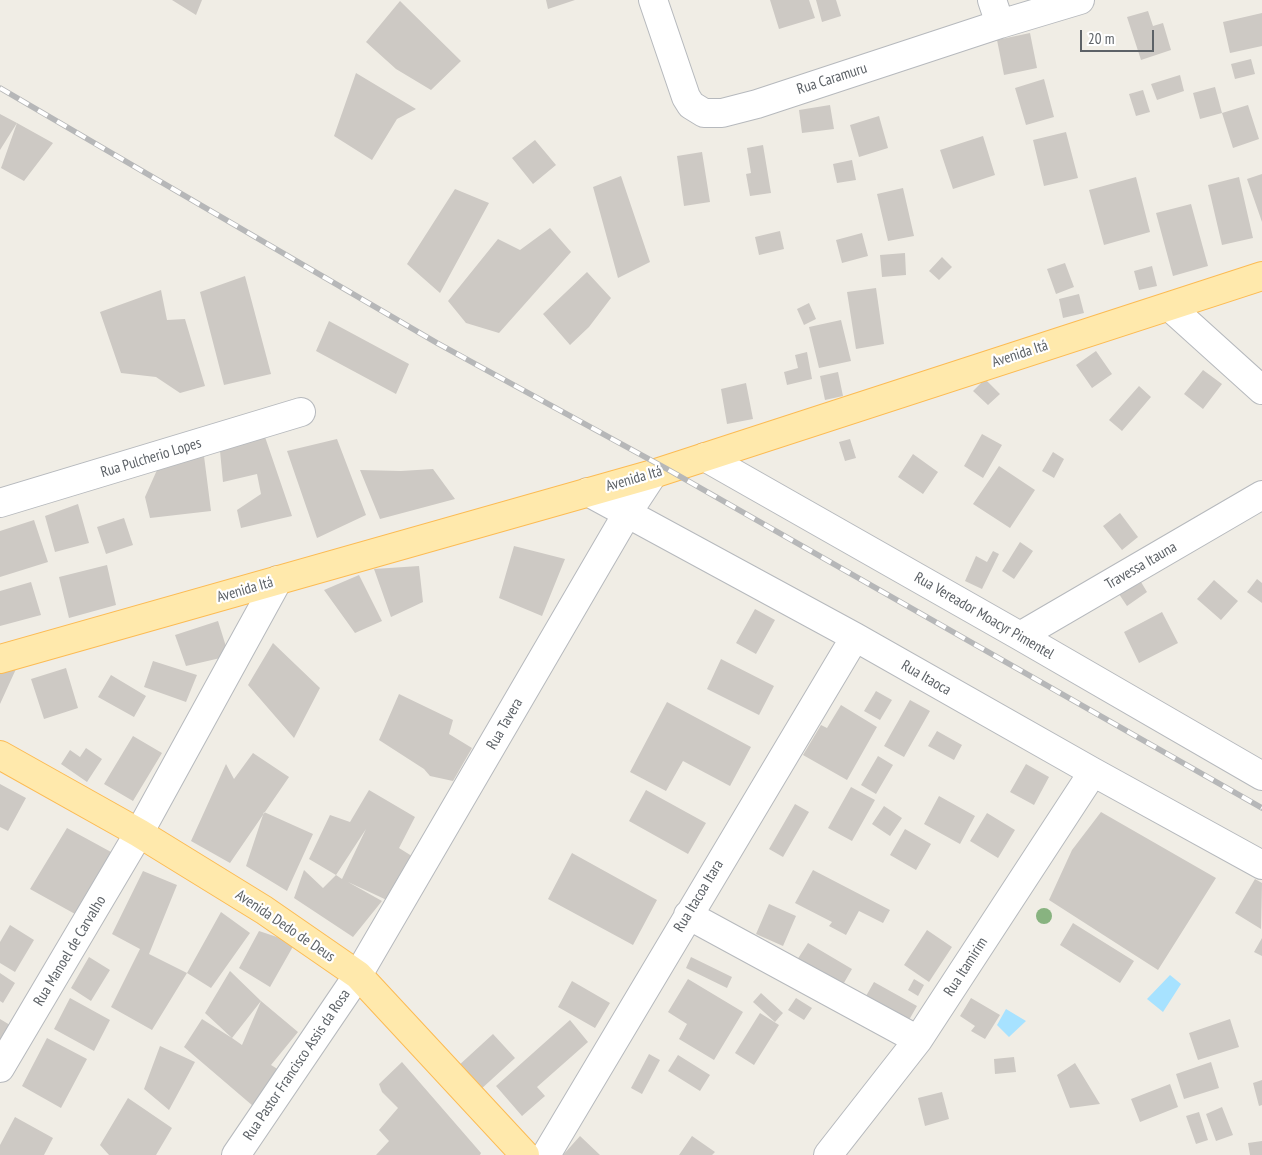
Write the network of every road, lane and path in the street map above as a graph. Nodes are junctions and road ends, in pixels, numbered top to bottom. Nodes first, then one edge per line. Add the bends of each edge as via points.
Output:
1 (653, 0) edge
2 (1080, 0) edge
3 (996, 12) edge
4 (1262, 276) edge
5 (1170, 307) junction
6 (1262, 390) edge
7 (301, 412) dead end
8 (705, 457) junction
9 (653, 474) junction
10 (588, 492) junction
11 (1262, 495) edge
12 (0, 504) edge
13 (628, 512) junction
14 (278, 580) junction
15 (1020, 636) junction
16 (855, 638) junction
17 (0, 659) edge
18 (0, 755) edge
19 (1093, 772) junction
20 (1262, 776) edge
21 (139, 833) junction
22 (1262, 865) edge
23 (688, 915) junction
24 (358, 975) junction
25 (918, 1040) junction
26 (0, 1068) edge
27 (236, 1155) edge
28 (524, 1155) edge
29 (546, 1155) edge
30 (828, 1155) edge

1 - 3 street, Rua Caramuru via 686,97 691,105 704,113 722,113 757,104
2 - 3 street, Rua Caramuru
4 - 5 main road, Avenida Itá
5 - 6 street
5 - 8 main road, Avenida Itá
7 - 12 street, Rua Pulcherio Lopes
8 - 9 main road, Avenida Itá
8 - 15 street, Rua Vereador Moacyr Pimentel
9 - 10 main road, Avenida Itá
9 - 13 street, Rua Tavera
10 - 13 street, Rua Itaoca
10 - 14 main road, Avenida Itá
11 - 15 street, Travessa Itauna
13 - 16 street, Rua Itaoca
13 - 24 street, Rua Tavera
14 - 17 main road, Avenida Itá
14 - 21 street, Rua Manoel de Carvalho
15 - 20 street, Rua Vereador Moacyr Pimentel
16 - 19 street, Rua Itaoca
16 - 23 street, Rua Itacoa Itara
18 - 21 main road, Avenida Dedo de Deus
19 - 22 street, Rua Itaoca
19 - 25 street, Rua Itamirim
21 - 24 main road, Avenida Dedo de Deus via 264,910
21 - 26 street, Rua Manoel de Carvalho
23 - 25 street
23 - 29 street, Rua Itacoa Itara
24 - 27 street, Rua Pastor Francisco Assis da Rosa
24 - 28 main road, Avenida Dedo de Deus
25 - 30 street, Rua Itamirim

